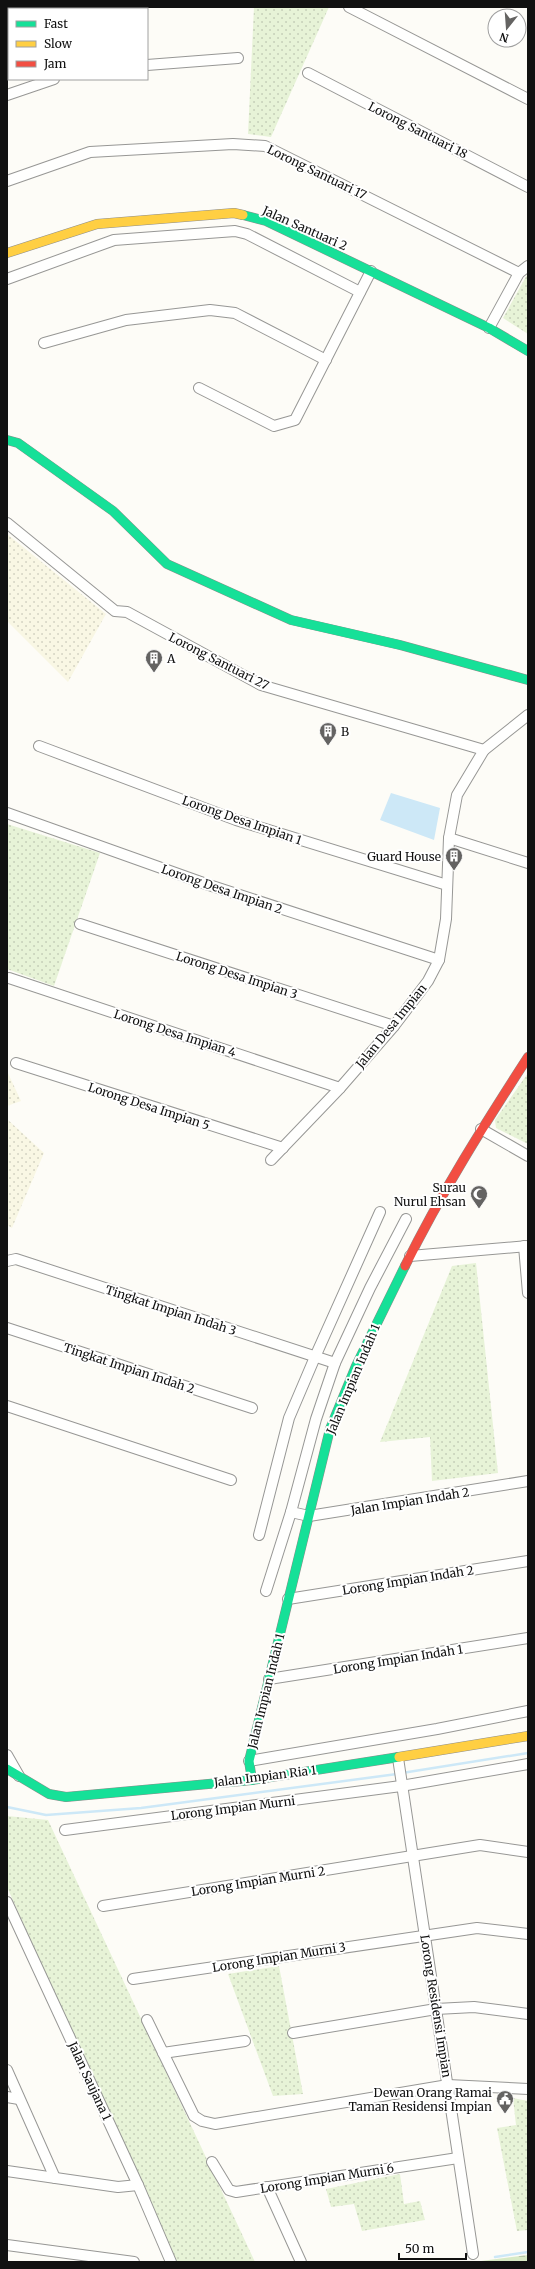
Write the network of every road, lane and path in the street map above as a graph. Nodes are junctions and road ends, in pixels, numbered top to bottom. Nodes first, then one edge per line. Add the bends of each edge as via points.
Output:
1 (349, 7) edge
2 (238, 58) dead end
3 (148, 65) edge
4 (308, 73) dead end
5 (51, 80) edge
6 (7, 95) edge
7 (528, 99) edge
8 (7, 181) edge
9 (528, 187) edge
10 (7, 253) edge
11 (528, 266) edge
12 (371, 271) junction
13 (520, 272) junction
14 (7, 279) edge
15 (360, 292) junction
16 (489, 328) junction
17 (44, 343) dead end
18 (528, 351) edge
19 (326, 360) junction
20 (199, 388) dead end
21 (7, 440) edge
22 (7, 523) edge
23 (528, 680) edge
24 (528, 715) edge
25 (39, 746) dead end
26 (484, 750) junction
27 (7, 813) edge
28 (449, 838) junction
29 (528, 863) edge
30 (447, 885) junction
31 (80, 924) dead end
32 (439, 960) junction
33 (9, 978) dead end
34 (394, 1026) junction
35 (528, 1057) edge
36 (16, 1063) dead end
37 (340, 1088) junction
38 (481, 1129) junction
39 (283, 1148) junction
40 (528, 1156) edge
41 (271, 1160) dead end
42 (380, 1212) dead end
43 (406, 1219) dead end
44 (526, 1246) edge
45 (410, 1256) junction
46 (7, 1260) edge
47 (528, 1293) edge
48 (7, 1328) edge
49 (314, 1357) junction
50 (335, 1363) junction
51 (7, 1406) edge
52 (252, 1408) dead end
53 (231, 1480) dead end
54 (528, 1481) edge
55 (291, 1512) junction
56 (308, 1516) junction
57 (259, 1535) dead end
58 (528, 1560) edge
59 (266, 1590) dead end
60 (288, 1599) junction
61 (528, 1638) edge
62 (269, 1679) junction
63 (528, 1711) edge
64 (528, 1736) edge
65 (7, 1755) edge
66 (249, 1761) junction
67 (398, 1763) junction
68 (528, 1764) edge
69 (7, 1769) edge
70 (19, 1776) junction
71 (252, 1780) junction
72 (401, 1782) junction
73 (65, 1830) dead end
74 (528, 1852) edge
75 (413, 1856) junction
76 (7, 1902) edge
77 (103, 1906) dead end
78 (528, 1934) edge
79 (425, 1935) junction
80 (133, 1979) dead end
81 (436, 2010) junction
82 (528, 2014) edge
83 (147, 2020) dead end
84 (293, 2033) dead end
85 (246, 2041) dead end
86 (163, 2053) junction
87 (7, 2070) edge
88 (448, 2085) junction
89 (528, 2089) edge
90 (7, 2097) edge
91 (19, 2099) junction
92 (458, 2158) junction
93 (212, 2162) dead end
94 (7, 2171) edge
95 (55, 2178) junction
96 (138, 2185) junction
97 (267, 2187) junction
98 (7, 2245) edge
99 (473, 2254) dead end
100 (134, 2262) edge
101 (171, 2262) edge
102 (301, 2262) edge

1 - 7 street
2 - 3 street
4 - 9 street, Lorong Santuari 18
5 - 6 street
8 - 13 street, Lorong Santuari 17 via 90,152 233,144 266,146
10 - 12 street, Jalan Santuari 2 via 97,224 234,213 266,221
11 - 13 street
12 - 15 street
12 - 16 street, Jalan Santuari 2
13 - 16 street
14 - 15 street via 114,240 235,231 247,234
15 - 19 street
16 - 18 street, Jalan Santuari 2
17 - 19 street via 126,320 210,310 236,314
19 - 20 street via 295,420 287,424 274,426
21 - 23 street via 18,442 113,511 167,564 291,620 400,645
22 - 26 street, Lorong Santuari 27 via 115,611 127,612 261,685
24 - 26 street
25 - 30 street, Lorong Desa Impian 1 via 236,820
26 - 28 street, Jalan Desa Impian via 457,795
27 - 32 street, Lorong Desa Impian 2 via 208,885
28 - 29 street
28 - 30 street, Jalan Desa Impian
30 - 32 street, Jalan Desa Impian via 446,919
31 - 34 street, Lorong Desa Impian 3
32 - 34 street, Jalan Desa Impian via 428,981
33 - 37 street, Lorong Desa Impian 4
34 - 37 street, Jalan Desa Impian
35 - 38 street, Jalan Impian Indah 1
36 - 39 street, Lorong Desa Impian 5
37 - 39 street, Jalan Desa Impian
38 - 40 street
38 - 45 street, Jalan Impian Indah 1
39 - 41 street, Jalan Desa Impian
42 - 49 street
43 - 50 street, Jalan Impian Indah 1
44 - 45 street
44 - 47 street
45 - 56 street, Jalan Impian Indah 1 via 356,1366 330,1429
46 - 49 street, Tingkat Impian Indah 3 via 16,1260
48 - 52 street, Tingkat Impian Indah 2
49 - 50 street, Tingkat Impian Indah 3
49 - 57 street via 289,1418
50 - 55 street, Jalan Impian Indah 1 via 316,1419
51 - 53 street
54 - 56 street, Jalan Impian Indah 2
55 - 56 street, Jalan Impian Indah 2
55 - 59 street, Jalan Impian Indah 1
56 - 60 street, Jalan Impian Indah 1
58 - 60 street, Lorong Impian Indah 2
60 - 62 street, Jalan Impian Indah 1
61 - 62 street, Lorong Impian Indah 1
62 - 66 street, Jalan Impian Indah 1
63 - 66 street, Jalan Impian Ria 1
64 - 67 street, Jalan Impian Ria 1
65 - 70 street
66 - 71 street, Jalan Impian Indah 1
67 - 71 street, Jalan Impian Ria 1
67 - 72 street, Lorong Residensi Impian
68 - 72 street, Lorong Impian Murni
69 - 70 street, Jalan Impian Ria 1
70 - 71 street, Jalan Impian Ria 1 via 49,1794 66,1797
72 - 73 street, Lorong Impian Murni
72 - 75 street, Lorong Residensi Impian
74 - 75 street, Lorong Impian Murni 2 via 480,1845
75 - 77 street, Lorong Impian Murni 2
75 - 79 street, Lorong Residensi Impian
76 - 96 street, Jalan Saujana 1
78 - 79 street, Lorong Impian Murni 3 via 477,1928
79 - 80 street, Lorong Impian Murni 3
79 - 81 street, Lorong Residensi Impian
81 - 82 street via 474,2008
81 - 84 street
81 - 88 street, Lorong Residensi Impian
83 - 86 street
85 - 86 street
86 - 88 street via 194,2116 202,2122 215,2124
87 - 91 street
88 - 89 street
88 - 92 street, Lorong Residensi Impian
90 - 91 street
91 - 95 street
92 - 97 street, Lorong Impian Murni 6
92 - 99 street, Lorong Residensi Impian
93 - 97 street, Lorong Impian Murni 6 via 229,2190 236,2192
94 - 95 street
95 - 96 street via 118,2187
96 - 101 street, Jalan Saujana 1
97 - 102 street
98 - 100 street

